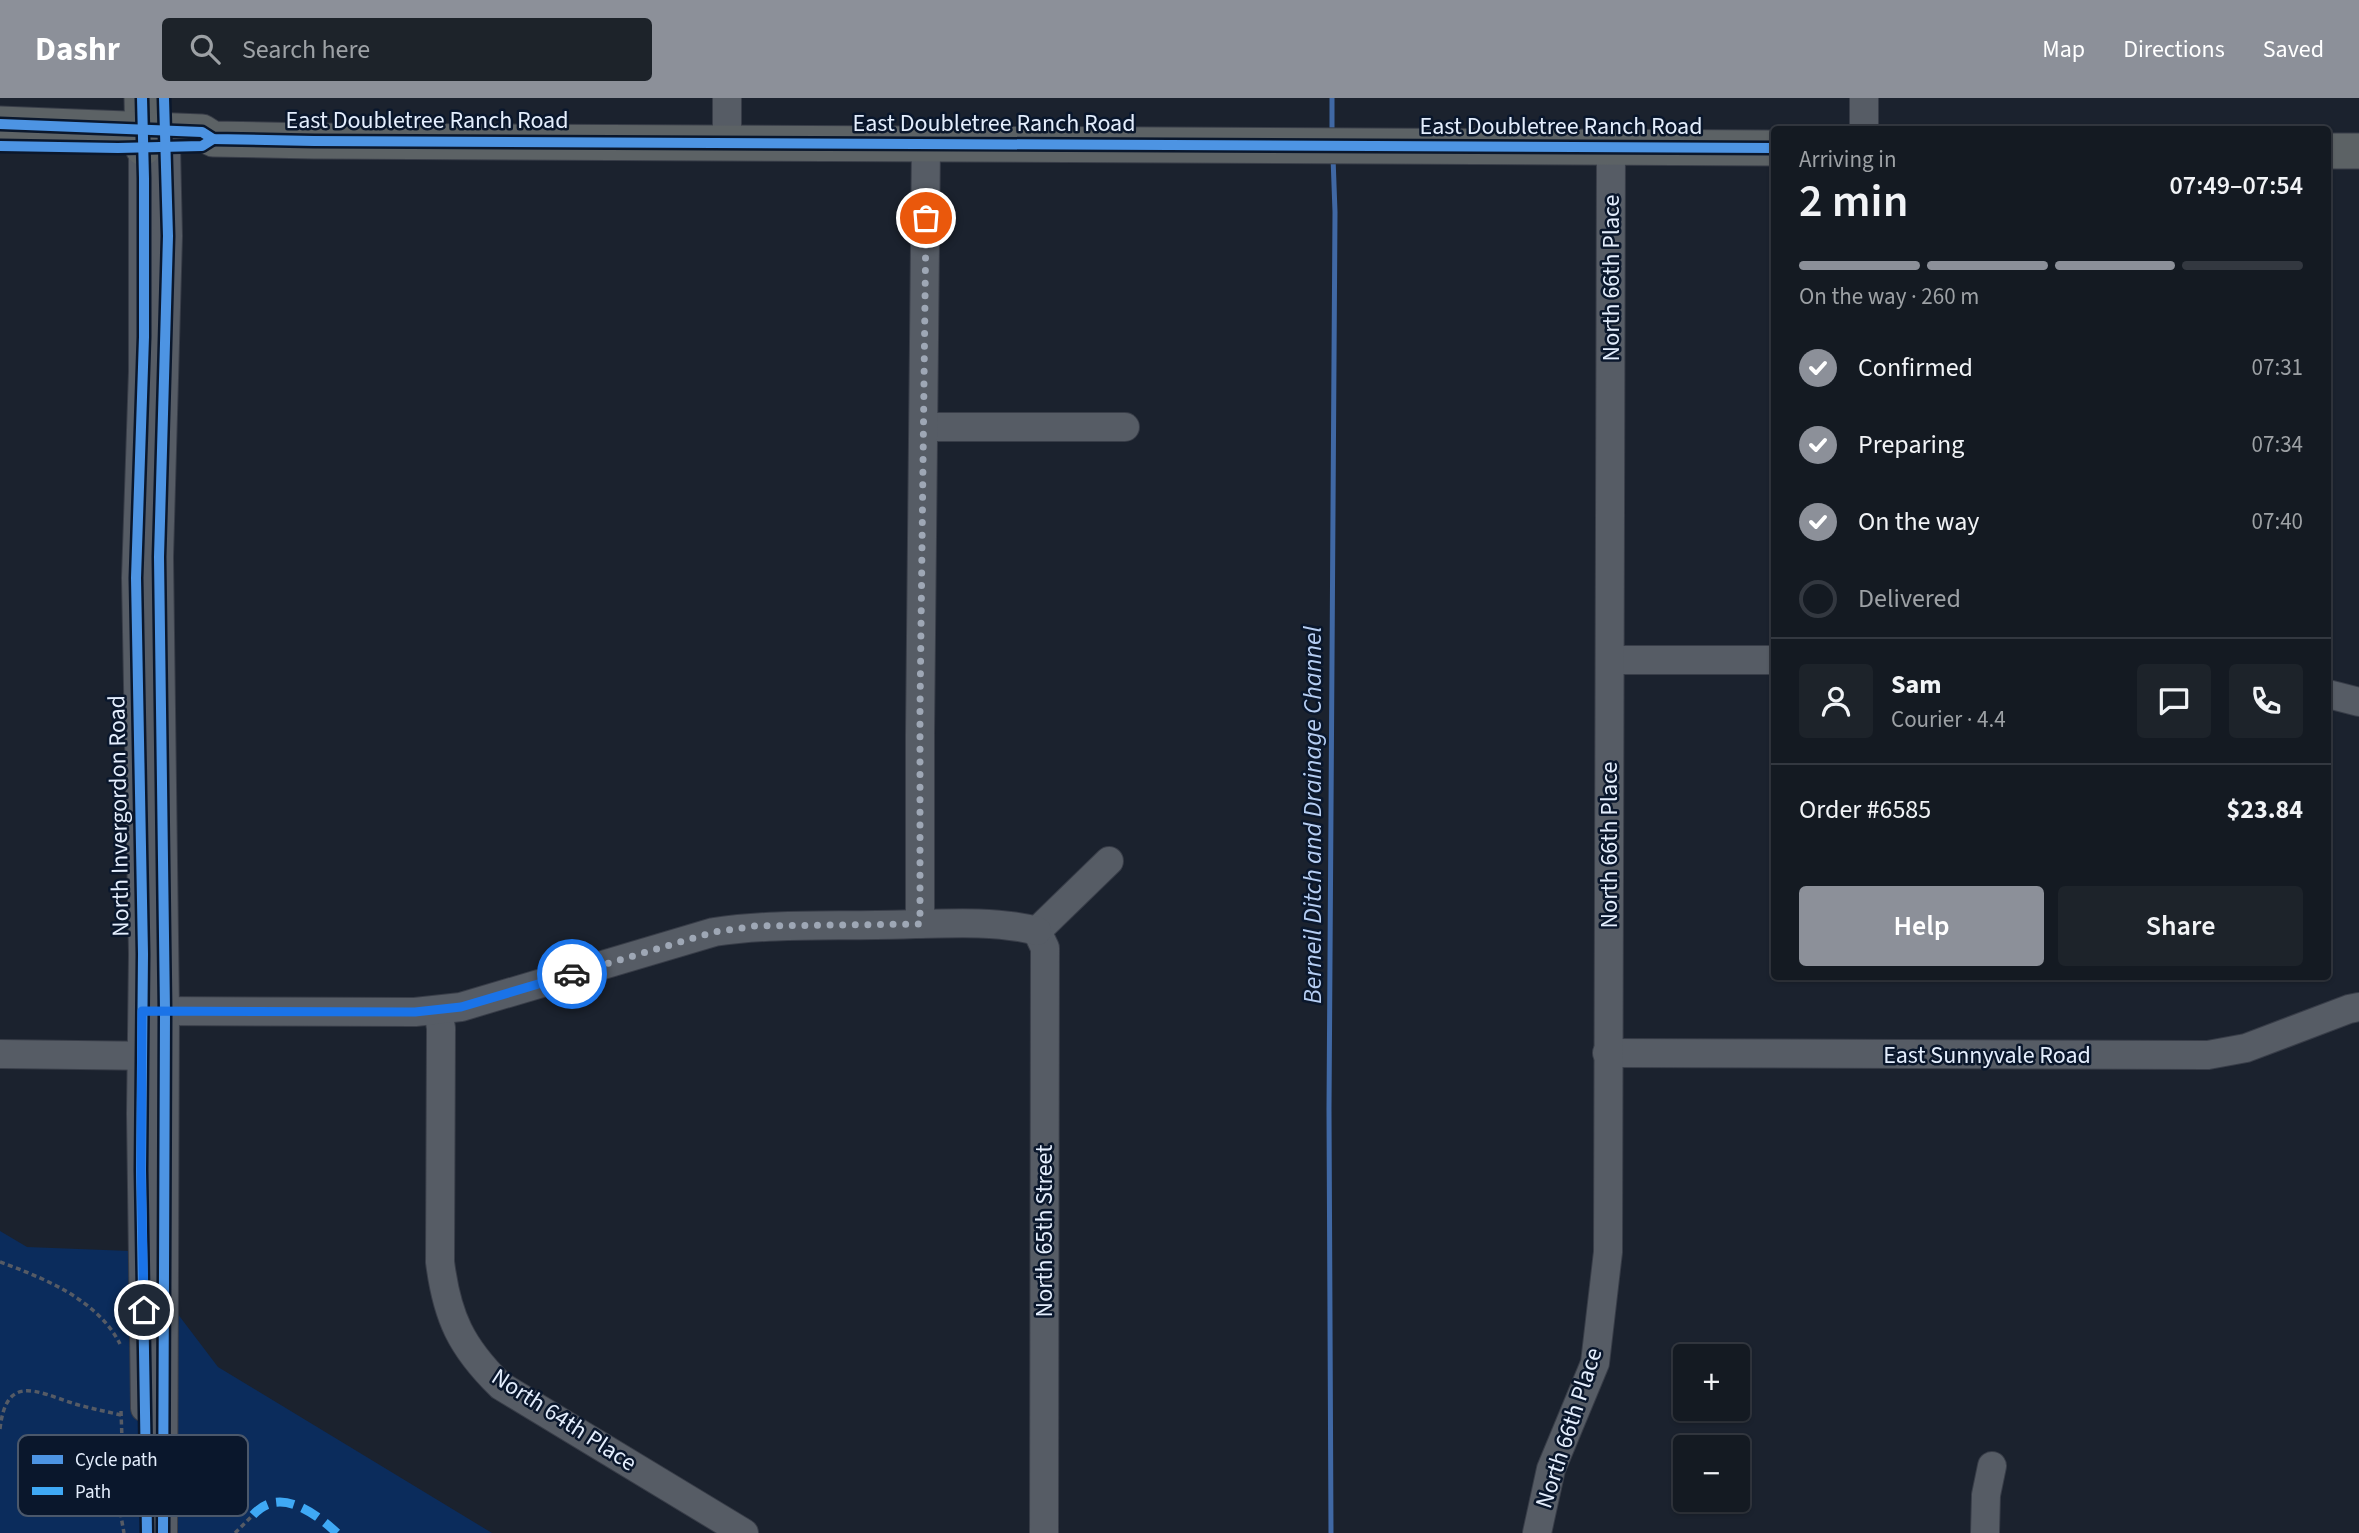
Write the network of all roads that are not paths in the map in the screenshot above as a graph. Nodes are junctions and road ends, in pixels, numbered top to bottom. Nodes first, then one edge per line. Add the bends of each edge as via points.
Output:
1 (727, 98) edge
2 (1864, 98) edge
3 (0, 124) edge
4 (153, 125) edge
5 (1864, 126) edge
6 (727, 142) junction
7 (926, 144) junction
8 (0, 146) edge
9 (1611, 147) junction
10 (1771, 148) edge
11 (2331, 151) edge
12 (2359, 151) edge
13 (924, 427) junction
14 (1125, 427) dead end
15 (1610, 660) junction
16 (1771, 660) edge
17 (2331, 695) edge
18 (2359, 702) edge
19 (1109, 861) dead end
20 (920, 924) junction
21 (1037, 931) junction
22 (2359, 1007) edge
23 (438, 1010) junction
24 (154, 1011) junction
25 (1607, 1053) junction
26 (0, 1054) edge
27 (153, 1056) junction
28 (145, 1435) edge
29 (164, 1435) edge
30 (1992, 1465) dead end
31 (744, 1533) edge
32 (1044, 1533) edge
33 (1537, 1533) edge
34 (1985, 1533) edge

1 - 6 street
2 - 5 street
3 - 4 main road, East Doubletree Ranch Road
4 - 6 main road, East Doubletree Ranch Road via 202,132 213,139
4 - 8 main road, East Doubletree Ranch Road
4 - 24 street, North Invergordon Road via 159,557 148,660
6 - 7 main road, East Doubletree Ranch Road
7 - 9 main road, East Doubletree Ranch Road
7 - 13 street
9 - 10 main road, East Doubletree Ranch Road
9 - 15 street, North 66th Place
11 - 12 main road
13 - 14 street
13 - 20 street
15 - 16 street
15 - 25 street, North 66th Place
17 - 18 street
19 - 21 street
20 - 21 street via 1018,926
20 - 23 street via 755,926 714,932 516,992
21 - 32 street, North 65th Street via 1045,948
22 - 25 street, East Sunnyvale Road via 2246,1048 2208,1055
23 - 24 street
23 - 31 street, North 64th Place via 440,1262 443,1287 461,1340 501,1386
24 - 27 street, North Invergordon Road
25 - 33 street, North 66th Place via 1608,1252 1595,1363 1550,1469
26 - 27 street
27 - 28 street, North Invergordon Road via 141,1156
27 - 29 street, North Invergordon Road via 166,1284
30 - 34 street

